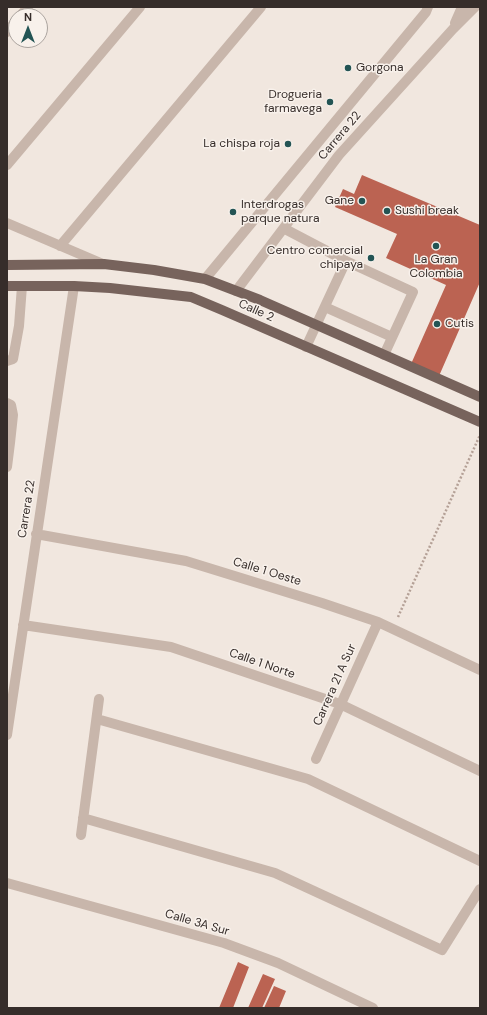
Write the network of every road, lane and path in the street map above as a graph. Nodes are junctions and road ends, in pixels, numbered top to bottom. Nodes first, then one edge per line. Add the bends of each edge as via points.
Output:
1 (140, 7) edge
2 (260, 7) edge
3 (462, 7) edge
4 (475, 7) edge
5 (427, 10) edge
6 (453, 29) junction
7 (7, 165) edge
8 (7, 223) edge
9 (284, 229) junction
10 (60, 246) junction
11 (346, 261) junction
12 (104, 264) junction
13 (7, 265) edge
14 (205, 279) junction
15 (7, 286) edge
16 (22, 286) junction
17 (74, 286) junction
18 (236, 291) junction
19 (325, 307) junction
20 (316, 324) junction
21 (392, 337) junction
22 (306, 347) junction
23 (384, 355) junction
24 (7, 361) edge
25 (480, 397) edge
26 (7, 403) edge
27 (480, 422) edge
28 (480, 435) edge
29 (9, 442) edge
30 (7, 467) edge
31 (36, 534) junction
32 (378, 622) junction
33 (23, 625) junction
34 (480, 670) edge
35 (99, 699) dead end
36 (340, 704) junction
37 (97, 719) junction
38 (7, 735) edge
39 (316, 759) dead end
40 (480, 771) edge
41 (83, 818) junction
42 (81, 835) dead end
43 (480, 861) edge
44 (7, 883) edge
45 (480, 889) edge
46 (373, 1008) edge

1 - 7 street
2 - 10 street
3 - 6 street
4 - 6 street, Carrera 22
5 - 14 street, Carrera 22
6 - 9 street, Carrera 22 via 339,155
8 - 10 street
9 - 11 street
9 - 18 street, Carrera 22
10 - 12 street
11 - 19 street
11 - 21 street via 413,292
12 - 13 main road, Calle 2
12 - 14 main road, Calle 2
14 - 18 main road, Calle 2
15 - 16 main road, Calle 2
16 - 17 main road, Calle 2
16 - 24 street via 13,359
17 - 22 main road, Calle 2 via 191,298
17 - 31 street, Carrera 22
18 - 20 main road, Calle 2
19 - 20 street
19 - 21 street
20 - 22 street
20 - 23 main road, Calle 2
21 - 23 street
22 - 27 main road, Calle 2
23 - 25 main road, Calle 2
26 - 29 street via 11,404 13,415
28 - 32 path via 397,619
29 - 30 street
31 - 32 street, Calle 1 Oeste via 186,561
31 - 33 street, Carrera 22
32 - 34 street, Calle 1 Oeste
32 - 36 street, Carrera 21 A Sur
33 - 36 street, Calle 1 Norte via 170,647
33 - 38 street, Carrera 22
35 - 37 street
36 - 39 street, Carrera 21 A Sur
36 - 40 street, Calle 1 Norte
37 - 41 street
37 - 43 street via 308,779
41 - 42 street
41 - 45 street via 275,873 442,950
44 - 46 street, Calle 3A Sur via 224,943 278,964

